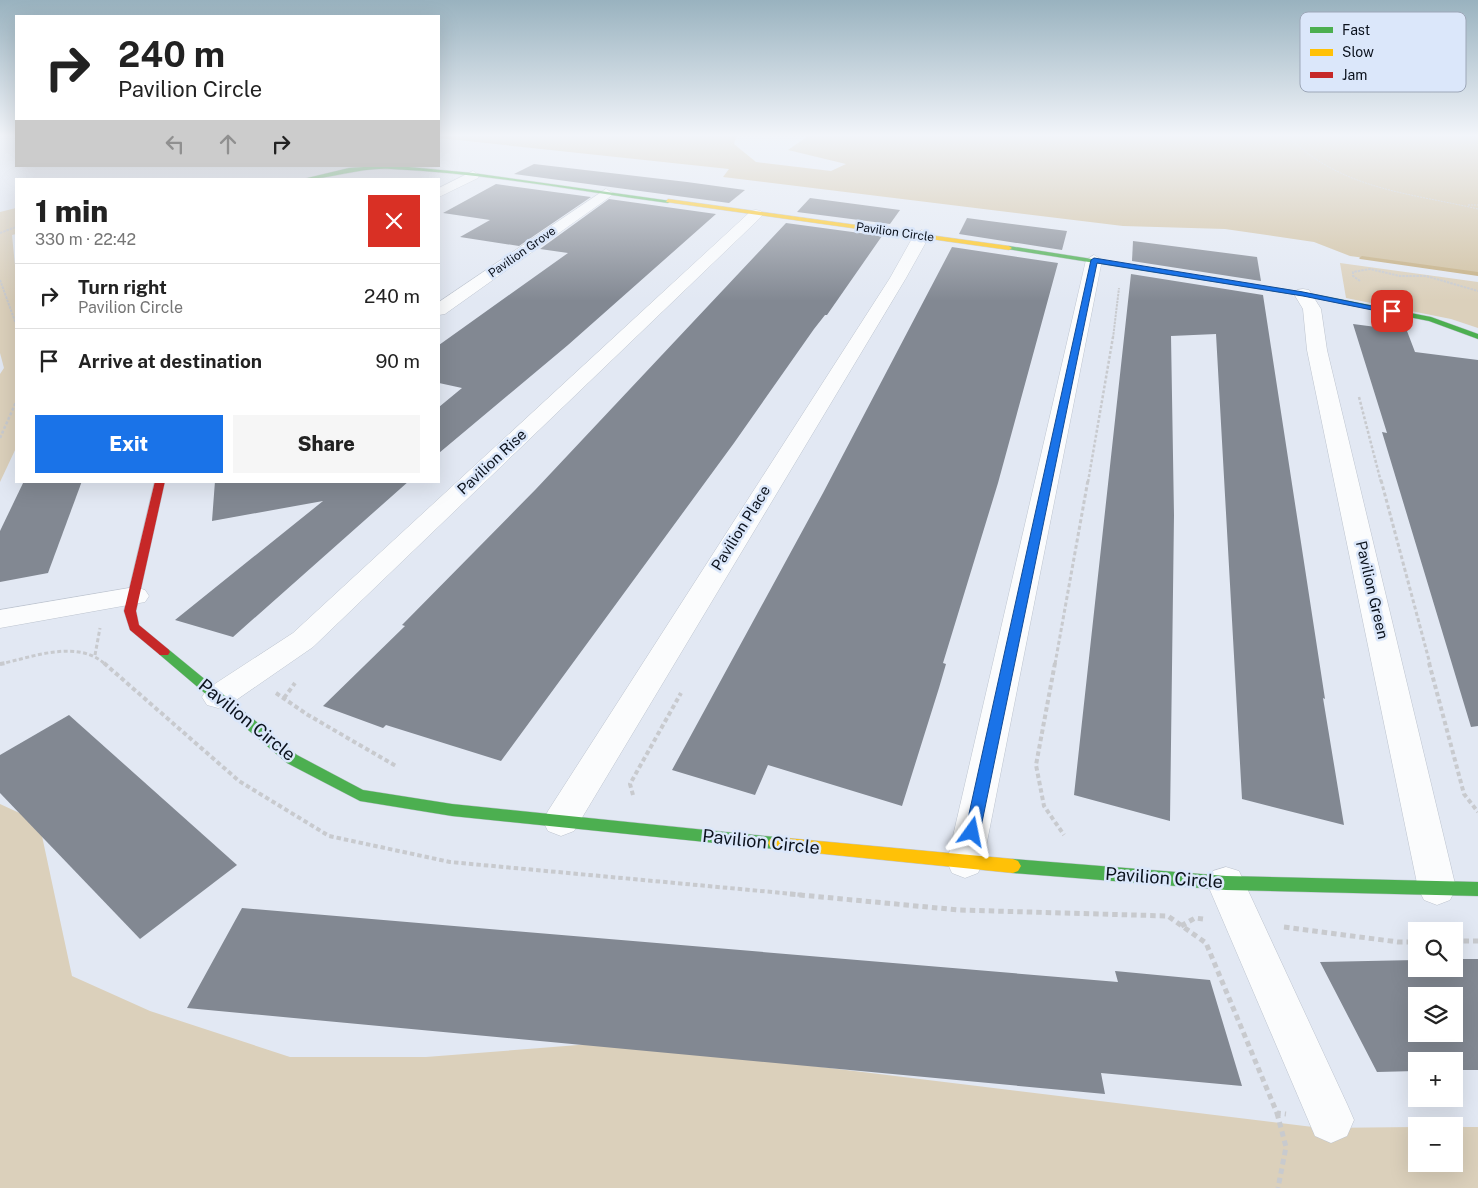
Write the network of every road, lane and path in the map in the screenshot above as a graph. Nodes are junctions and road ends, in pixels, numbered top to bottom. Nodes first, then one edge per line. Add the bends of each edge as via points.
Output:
1 (579, 189) edge
2 (1398, 189) edge
3 (606, 193) junction
4 (1462, 205) junction
5 (1478, 205) edge
6 (1478, 209) edge
7 (756, 214) junction
8 (15, 227) edge
9 (0, 233) edge
10 (922, 235) junction
11 (1094, 260) junction
12 (0, 280) edge
13 (1360, 286) dead end
14 (1119, 287) dead end
15 (1478, 291) edge
16 (1303, 294) junction
17 (440, 309) edge
18 (15, 321) edge
19 (1478, 336) edge
20 (1357, 390) dead end
21 (15, 404) edge
22 (0, 438) edge
23 (160, 483) edge
24 (135, 596) junction
25 (0, 619) edge
26 (250, 676) junction
27 (218, 697) junction
28 (402, 767) dead end
29 (1478, 812) edge
30 (561, 821) junction
31 (1069, 842) dead end
32 (965, 862) junction
33 (1226, 883) junction
34 (1437, 888) junction
35 (1478, 889) edge
36 (1244, 922) junction
37 (1463, 941) edge
38 (1478, 941) edge
39 (1408, 942) edge
40 (1277, 1112) junction
41 (1331, 1120) joint
42 (1278, 1188) edge

1 - 3 street, Pavilion Circle
2 - 4 path
3 - 7 street, Pavilion Circle
3 - 17 street, Pavilion Grove
4 - 5 path
4 - 6 path
7 - 10 street, Pavilion Circle
7 - 26 street, Pavilion Rise via 303,640
8 - 9 path
10 - 11 street, Pavilion Circle
10 - 30 street, Pavilion Place
11 - 16 street, Pavilion Circle
11 - 32 street
12 - 18 path
13 - 15 path via 1361,282 1353,272 1370,269 1400,276 1435,278
14 - 31 path via 1117,316 1036,765 1044,806
16 - 19 street, Pavilion Circle via 1431,319
16 - 34 street, Pavilion Green via 1312,309 1317,350
20 - 29 path via 1464,794
21 - 22 path
23 - 24 street, Pavilion Circle
24 - 25 street
24 - 27 street, Pavilion Circle via 130,611 134,627
26 - 27 street, Pavilion Rise
26 - 28 path via 393,766
27 - 30 street, Pavilion Circle via 292,759 360,795 452,810
30 - 32 street, Pavilion Circle
32 - 33 street, Pavilion Circle
33 - 34 street, Pavilion Circle
33 - 36 street
34 - 35 street, Pavilion Circle
36 - 39 path
36 - 40 path via 1196,918 1181,926 1206,943
36 - 41 street
37 - 38 path
40 - 41 path
40 - 42 path via 1286,1147

